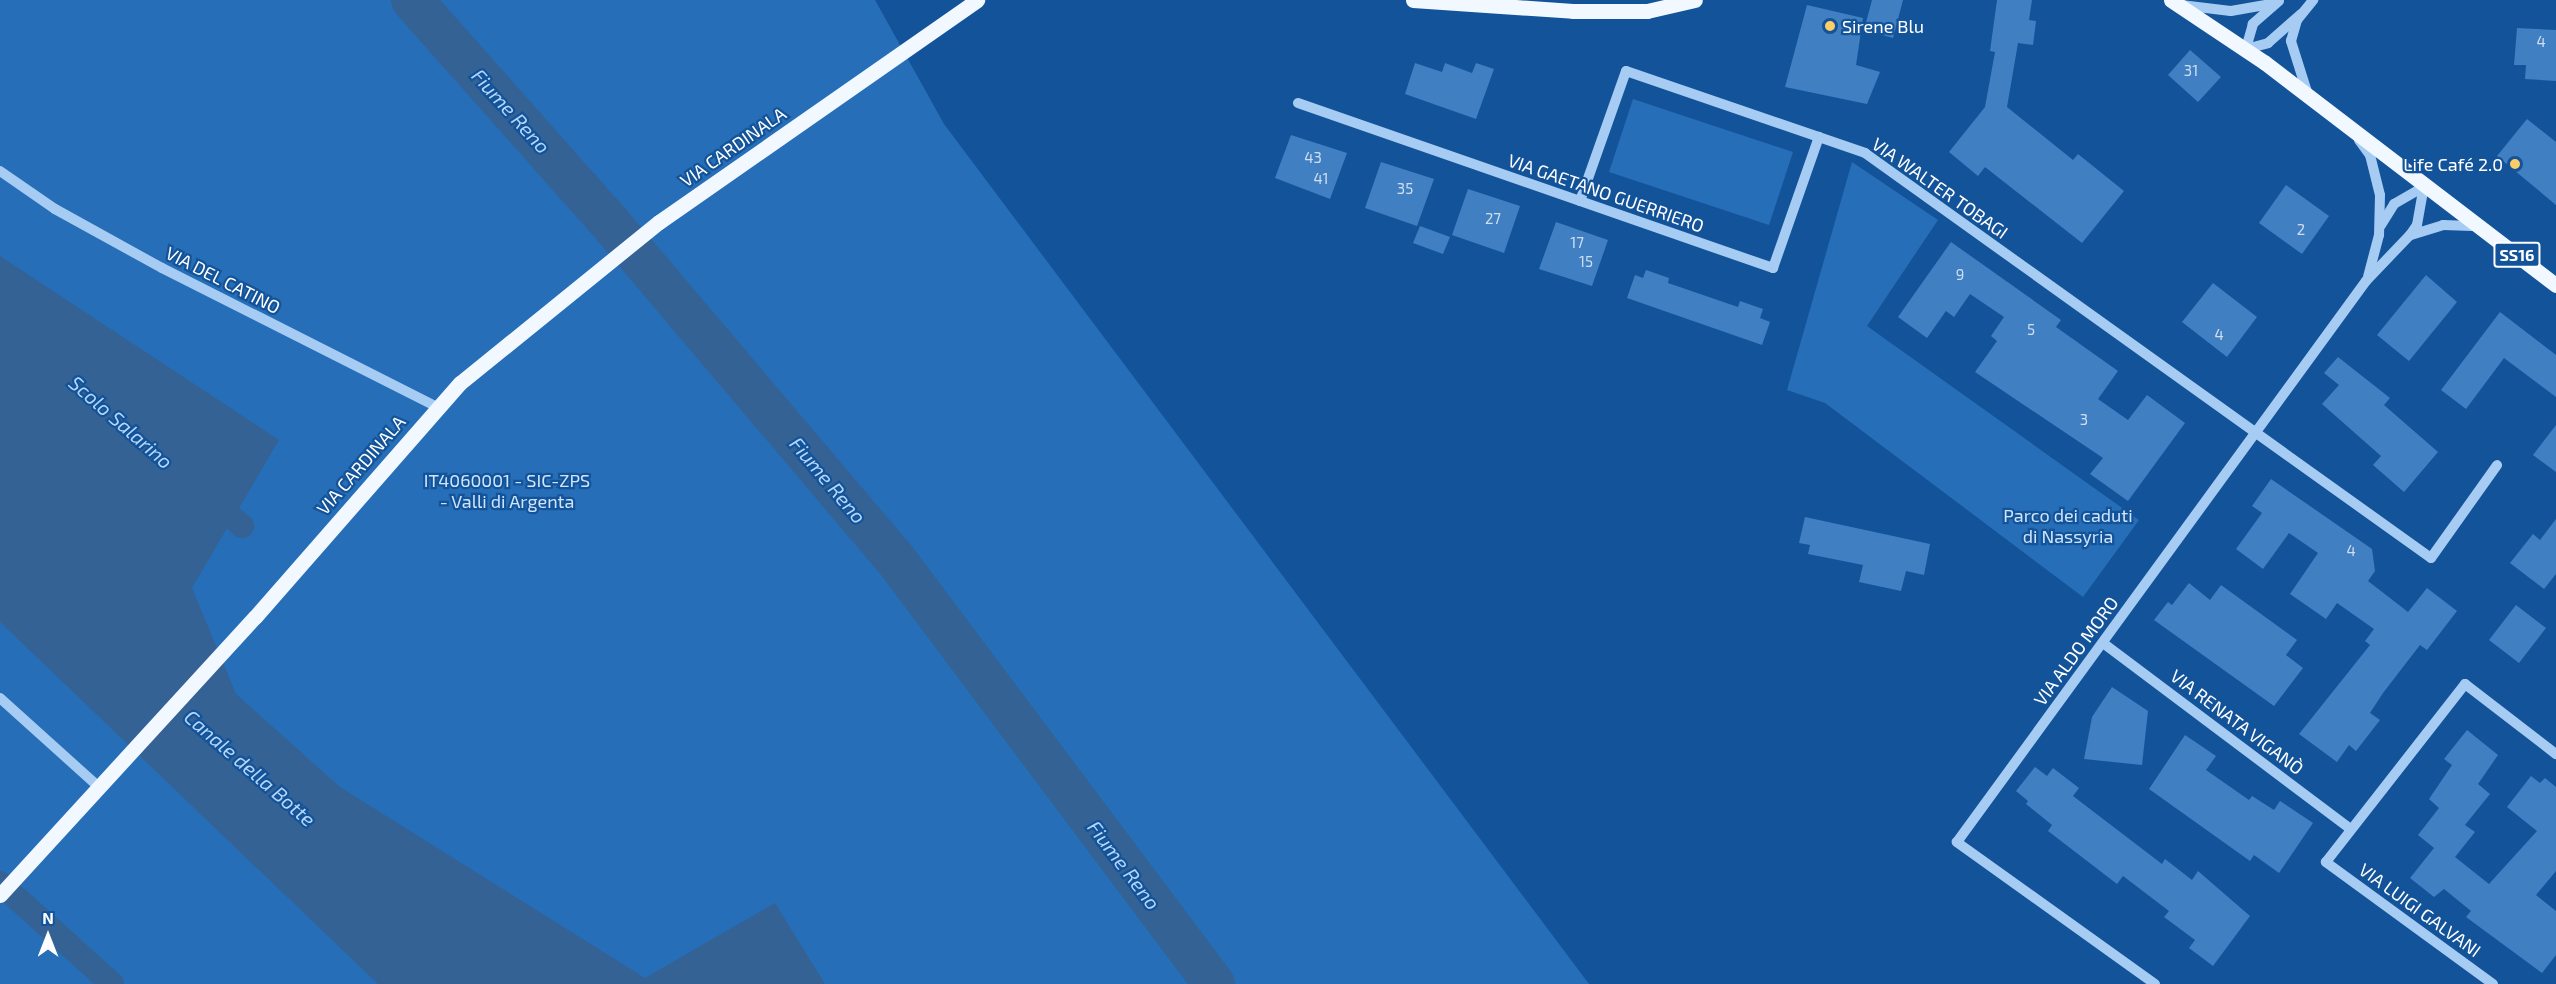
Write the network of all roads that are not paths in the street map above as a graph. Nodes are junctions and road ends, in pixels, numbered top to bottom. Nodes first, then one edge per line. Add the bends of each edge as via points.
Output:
1 (977, 0) edge
2 (1413, 0) edge
3 (1695, 0) edge
4 (2313, 0) edge
5 (2280, 1) edge
6 (2175, 2) edge
7 (2301, 14) junction
8 (2246, 49) junction
9 (2310, 101) junction
10 (1298, 103) dead end
11 (2355, 135) junction
12 (1819, 137) junction
13 (0, 171) edge
14 (2424, 187) junction
15 (1580, 201) junction
16 (2479, 226) junction
17 (2380, 227) junction
18 (2410, 235) junction
19 (2366, 281) junction
20 (2556, 285) edge
21 (437, 407) junction
22 (2256, 432) junction
23 (2497, 465) dead end
24 (2103, 643) junction
25 (0, 698) edge
26 (2556, 754) edge
27 (99, 787) junction
28 (2351, 829) junction
29 (0, 896) edge
30 (2155, 984) edge
31 (2493, 984) edge

1 - 21 main road, VIA CARDINALA via 659,222 488,359
2 - 3 main road via 1573,11 1647,11
4 - 7 street
5 - 6 street via 2231,11
5 - 8 street via 2253,24
6 - 8 main road, SS16
7 - 8 street via 2268,43
7 - 9 street via 2291,41
8 - 9 main road, SS16
9 - 11 main road, SS16
10 - 15 street, VIA GAETANO GUERRIERO
11 - 14 main road, SS16
11 - 17 street, VIA ALDO MORO via 2370,155 2376,174
12 - 15 street, VIA WALTER TOBAGI via 1626,71
12 - 15 street, VIA GAETANO GUERRIERO via 1773,268
12 - 22 street, VIA WALTER TOBAGI via 1865,153
13 - 21 street, VIA DEL CATINO via 55,209 152,263
14 - 16 main road, SS16
14 - 17 street, VIA ALDO MORO via 2394,204
14 - 18 street, VIA ALDO MORO via 2417,225
16 - 18 street, VIA ALDO MORO via 2443,225
16 - 20 main road, SS16
17 - 19 street, VIA ALDO MORO
18 - 19 street, VIA ALDO MORO
19 - 22 street, VIA ALDO MORO
21 - 27 main road, VIA CARDINALA via 255,617
22 - 23 street, VIA WALTER TOBAGI via 2431,558
22 - 24 street, VIA ALDO MORO
24 - 28 street, VIA RENATA VIGANÒ
24 - 30 street, VIA ALDO MORO via 1957,842
25 - 27 street
26 - 28 street via 2465,684
27 - 29 main road, VIA CARDINALA
28 - 31 street, VIA LUIGI GALVANI via 2326,862

